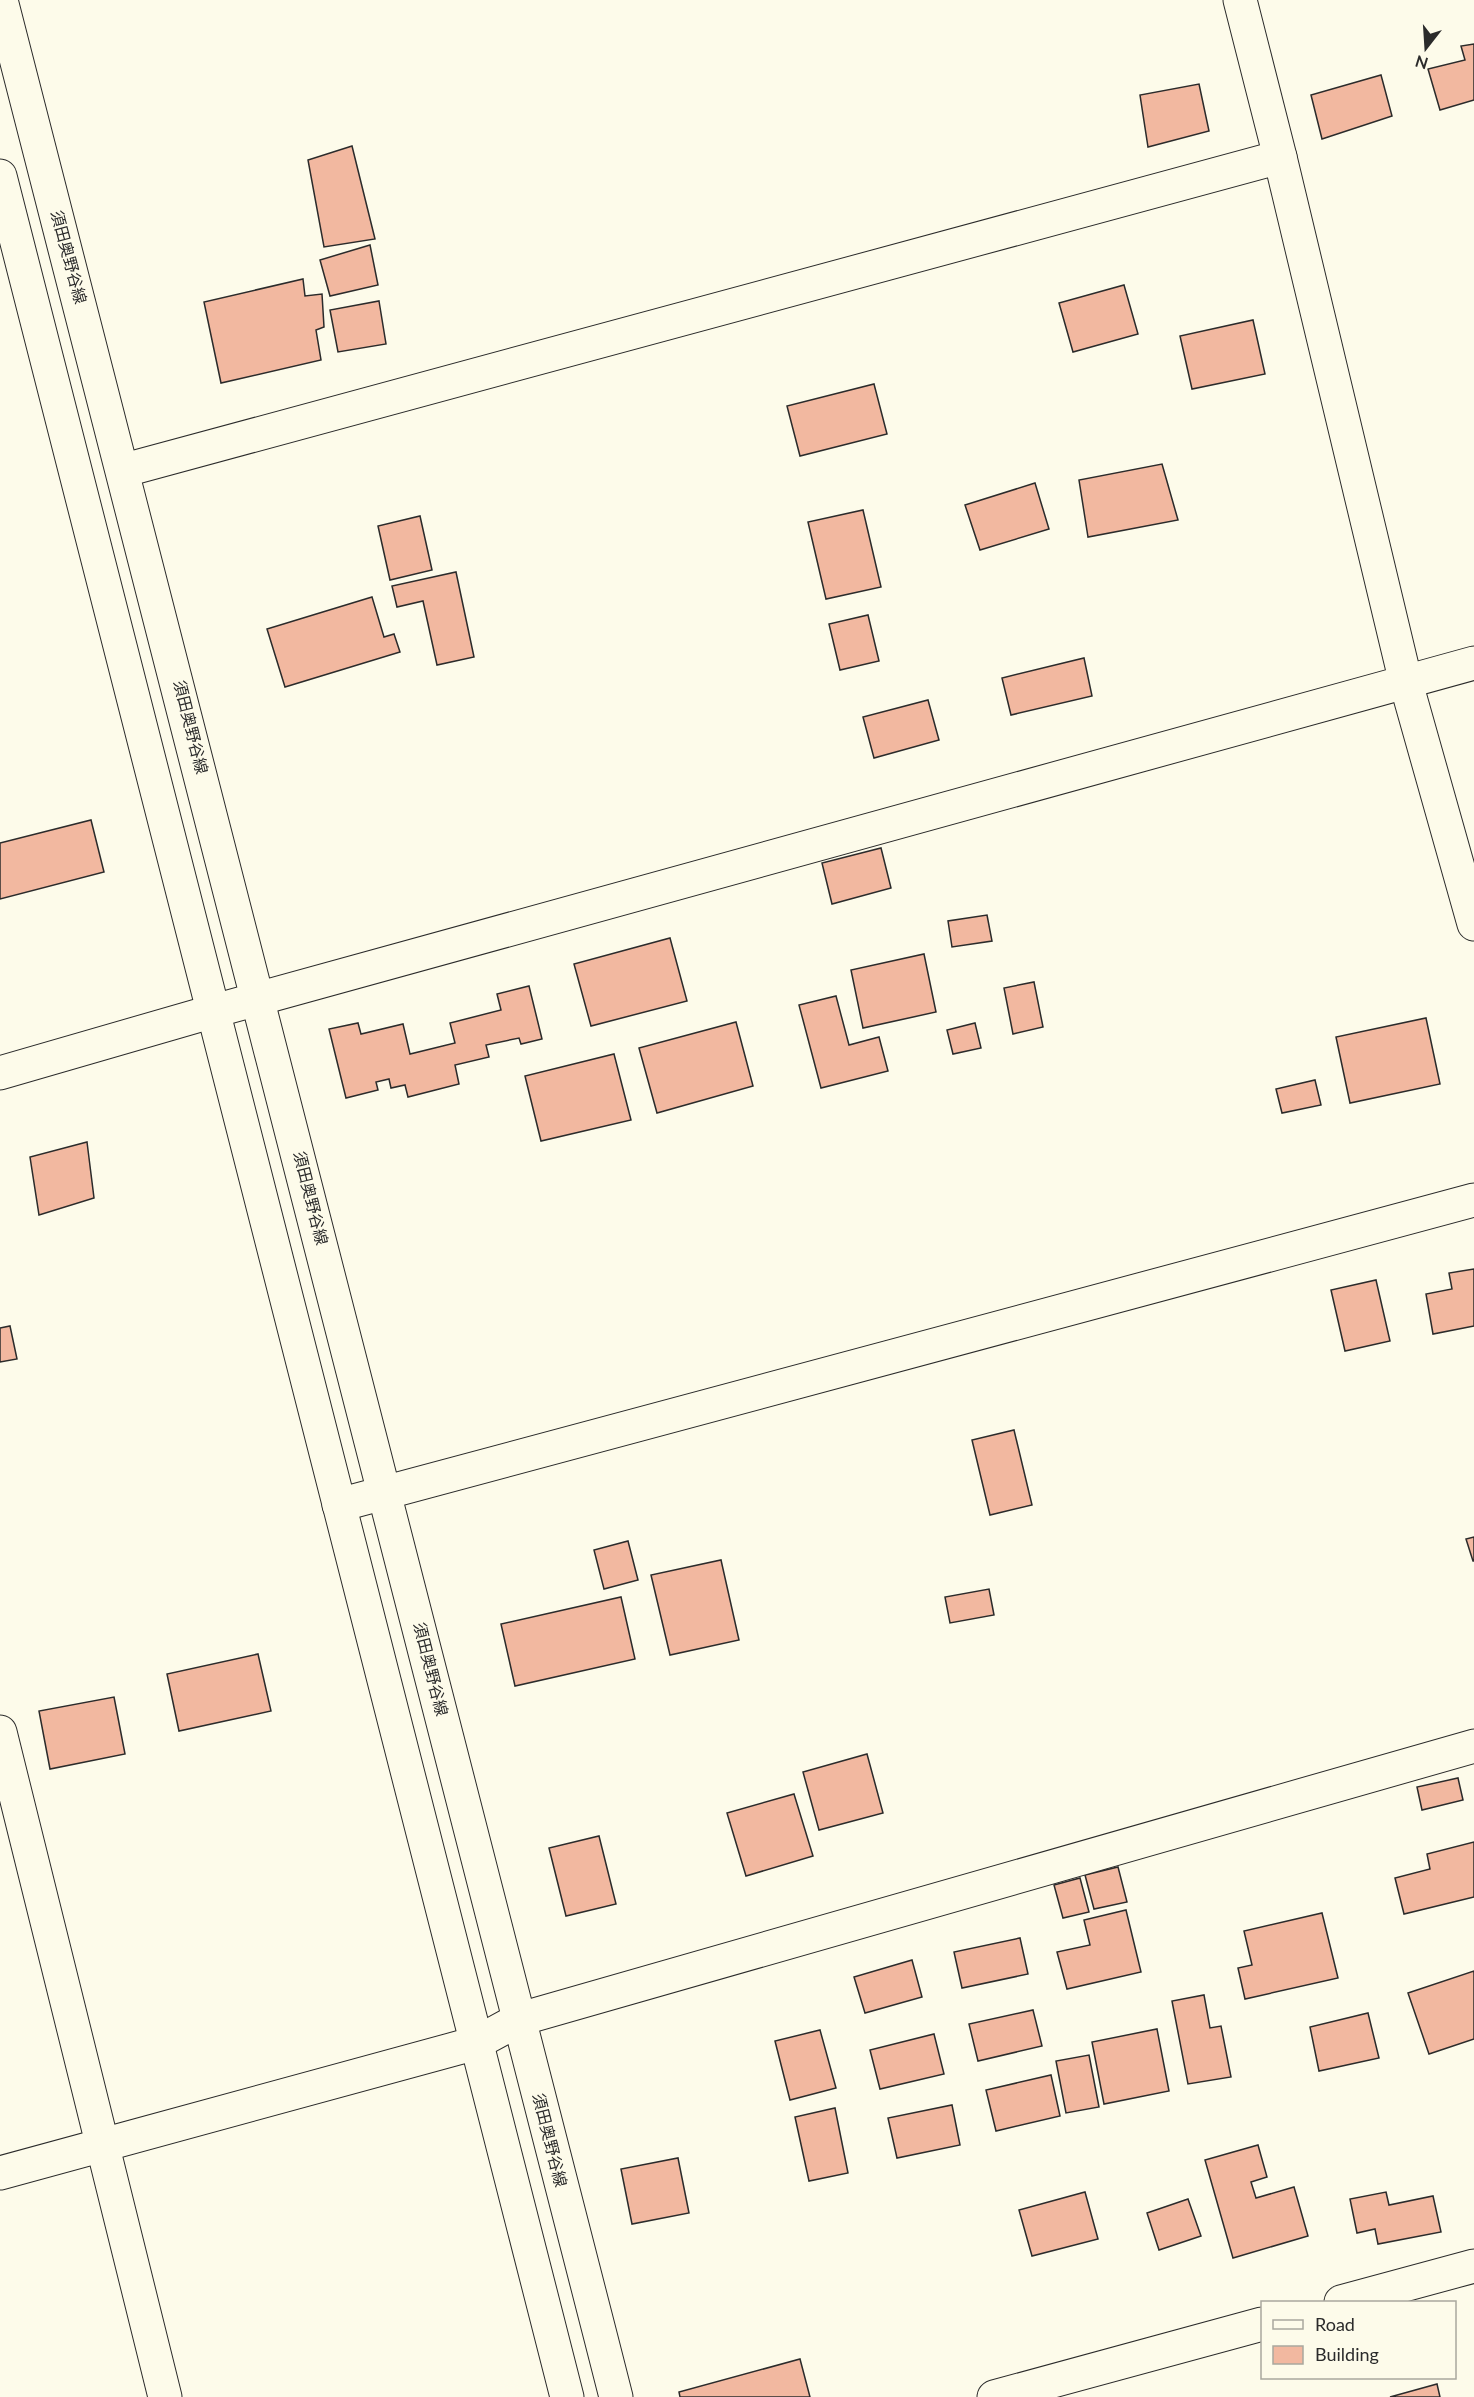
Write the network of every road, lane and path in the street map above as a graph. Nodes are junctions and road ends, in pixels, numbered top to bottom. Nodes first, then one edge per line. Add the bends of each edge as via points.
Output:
1 (1, 0) edge
2 (1240, 0) edge
3 (1280, 157) junction
4 (0, 176) edge
5 (125, 470) junction
6 (1474, 663) edge
7 (1406, 683) junction
8 (1474, 924) edge
9 (261, 998) junction
10 (214, 1011) junction
11 (0, 1073) edge
12 (1474, 1200) edge
13 (386, 1492) junction
14 (339, 1504) junction
15 (0, 1732) edge
16 (1474, 1746) edge
17 (520, 2019) junction
18 (476, 2043) junction
19 (104, 2146) junction
20 (0, 2174) edge
21 (1474, 2266) edge
22 (1345, 2301) edge
23 (1261, 2325) edge
24 (165, 2397) edge
25 (567, 2397) edge
26 (616, 2397) edge
27 (994, 2397) edge

1 - 5 street, 須田奥野谷線
2 - 3 street
3 - 5 street
3 - 7 street
4 - 10 street
5 - 9 street, 須田奥野谷線
6 - 7 street
7 - 8 street
7 - 9 street
9 - 10 street
9 - 13 street, 須田奥野谷線
10 - 11 street
10 - 14 street
12 - 13 street
13 - 14 street
13 - 17 street, 須田奥野谷線
14 - 18 street
15 - 19 street
16 - 17 street
17 - 18 street
17 - 26 street, 須田奥野谷線
18 - 19 street
18 - 25 street
19 - 20 street
19 - 24 street
21 - 22 street
23 - 27 street

